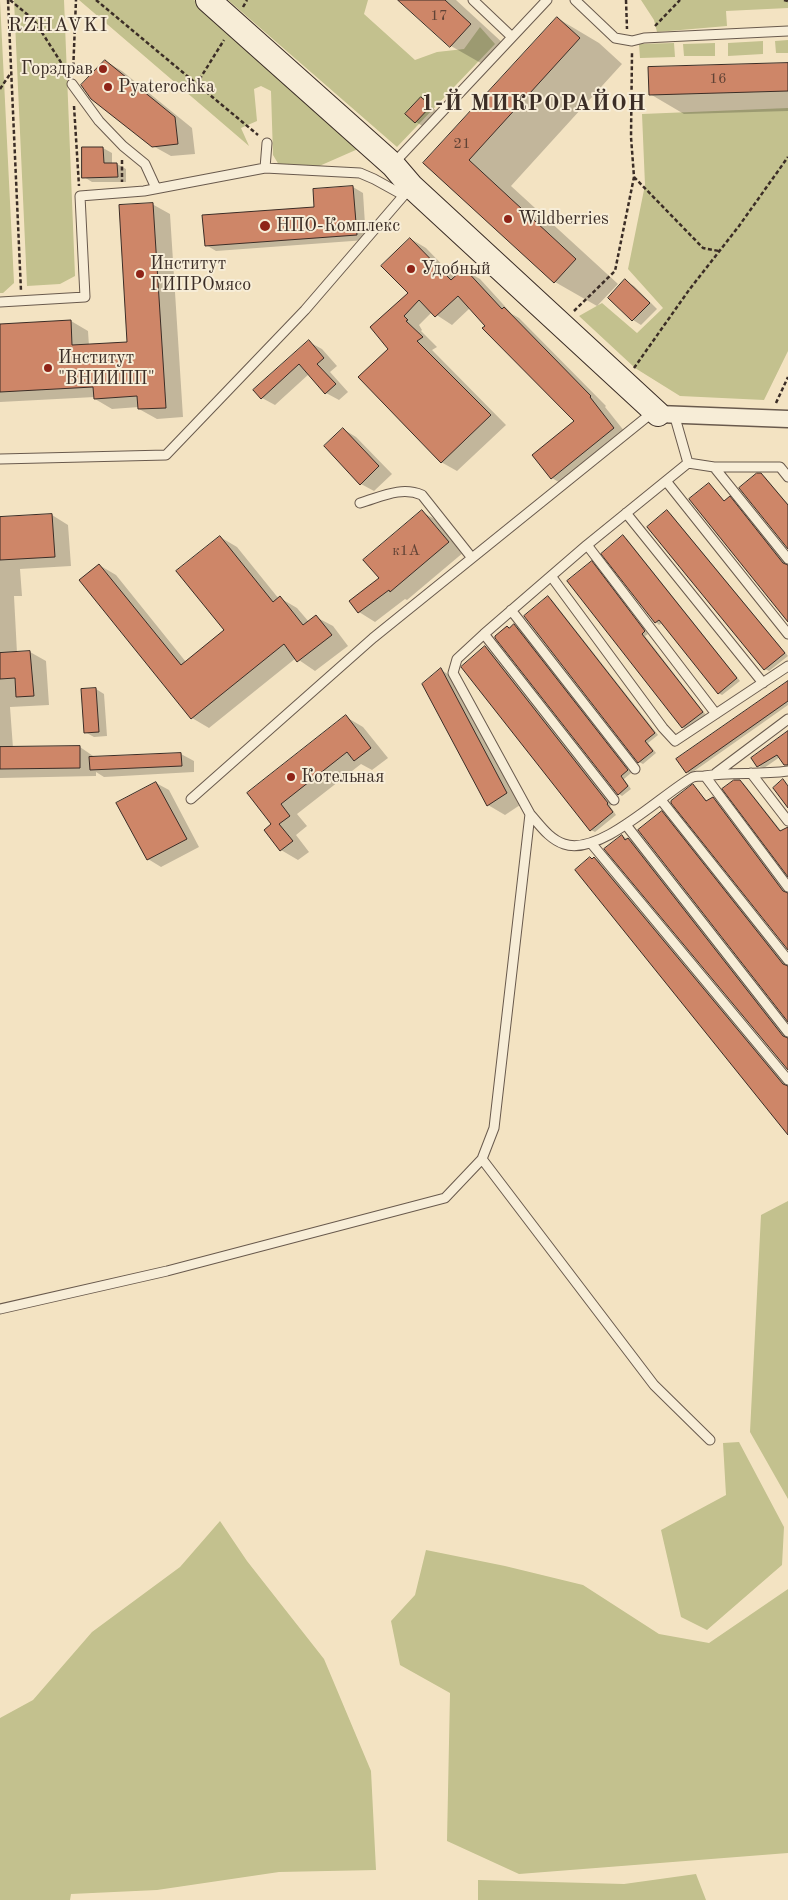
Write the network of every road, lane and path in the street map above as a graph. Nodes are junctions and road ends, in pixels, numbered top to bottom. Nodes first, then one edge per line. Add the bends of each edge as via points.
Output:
1 (9, 0) edge
2 (96, 0) edge
3 (208, 0) edge
4 (248, 0) edge
5 (473, 0) edge
6 (547, 0) edge
7 (575, 0) edge
8 (626, 0) edge
9 (680, 0) edge
10 (784, 0) edge
11 (788, 1) edge
12 (234, 24) junction
13 (788, 31) edge
14 (512, 37) junction
15 (644, 38) junction
16 (632, 41) junction
17 (73, 72) dead end
18 (10, 73) junction
19 (72, 84) dead end
20 (196, 85) junction
21 (0, 89) edge
22 (267, 143) joint
23 (124, 146) junction
24 (788, 157) edge
25 (393, 165) junction
26 (265, 168) junction
27 (634, 177) junction
28 (156, 188) junction
29 (407, 191) junction
30 (122, 193) junction
31 (719, 251) junction
32 (21, 301) junction
33 (0, 302) edge
34 (561, 324) junction
35 (788, 378) edge
36 (624, 382) junction
37 (662, 413) junction
38 (769, 418) junction
39 (788, 419) edge
40 (0, 459) edge
41 (688, 463) junction
42 (714, 467) junction
43 (784, 467) edge
44 (788, 477) edge
45 (666, 481) junction
46 (360, 503) dead end
47 (626, 513) junction
48 (587, 545) junction
49 (472, 558) junction
50 (788, 559) edge
51 (551, 576) junction
52 (511, 610) junction
53 (484, 634) junction
54 (788, 634) edge
55 (788, 666) edge
56 (763, 683) junction
57 (716, 714) junction
58 (788, 720) edge
59 (636, 769) dead end
60 (788, 771) edge
61 (716, 773) junction
62 (751, 773) junction
63 (705, 776) junction
64 (191, 799) dead end
65 (614, 800) dead end
66 (661, 800) junction
67 (530, 814) junction
68 (788, 822) edge
69 (626, 825) junction
70 (591, 843) junction
71 (788, 887) edge
72 (788, 960) edge
73 (788, 1032) edge
74 (788, 1080) edge
75 (482, 1159) junction
76 (0, 1309) edge
77 (710, 1440) dead end

1 - 17 path via 34,20 62,64
1 - 18 path
2 - 20 path
3 - 12 street
4 - 12 path
5 - 14 lane
6 - 14 lane
7 - 16 lane via 615,38
8 - 16 path via 626,27
9 - 15 path
10 - 11 path
12 - 20 path
12 - 25 street
13 - 15 lane
14 - 25 lane
15 - 16 lane
16 - 27 path
18 - 21 path
18 - 32 path
19 - 23 lane via 99,121
20 - 22 path
22 - 26 lane
23 - 28 lane via 145,164
23 - 30 path
24 - 31 path
25 - 29 street
26 - 28 lane
26 - 29 lane via 360,173
27 - 31 path via 703,248
27 - 34 path via 615,271
28 - 30 lane
29 - 34 street
29 - 40 lane via 305,310 166,455
30 - 32 lane via 80,196 85,296
31 - 36 path
32 - 33 lane
34 - 36 street
35 - 38 path
36 - 37 street
37 - 38 street
37 - 41 lane
37 - 49 lane
38 - 39 street
41 - 42 lane
41 - 45 lane
42 - 43 lane
42 - 50 lane
43 - 44 lane
45 - 47 lane
45 - 54 lane
46 - 49 lane via 400,491 422,495
47 - 48 lane
47 - 56 lane
48 - 51 lane
48 - 57 lane
49 - 64 lane via 373,638
51 - 52 lane
51 - 57 lane via 675,741
52 - 53 lane
52 - 59 lane
53 - 65 lane
53 - 67 lane via 457,659 453,673
55 - 56 lane
56 - 57 lane
58 - 61 lane
60 - 62 lane
61 - 62 lane
61 - 63 lane
62 - 68 lane
63 - 66 lane via 694,776
63 - 71 lane
66 - 69 lane
66 - 72 lane
67 - 70 lane via 546,832 563,844
67 - 75 lane via 494,1128
69 - 70 lane
69 - 73 lane
70 - 74 lane
75 - 76 lane via 445,1198 167,1271
75 - 77 lane via 654,1385

